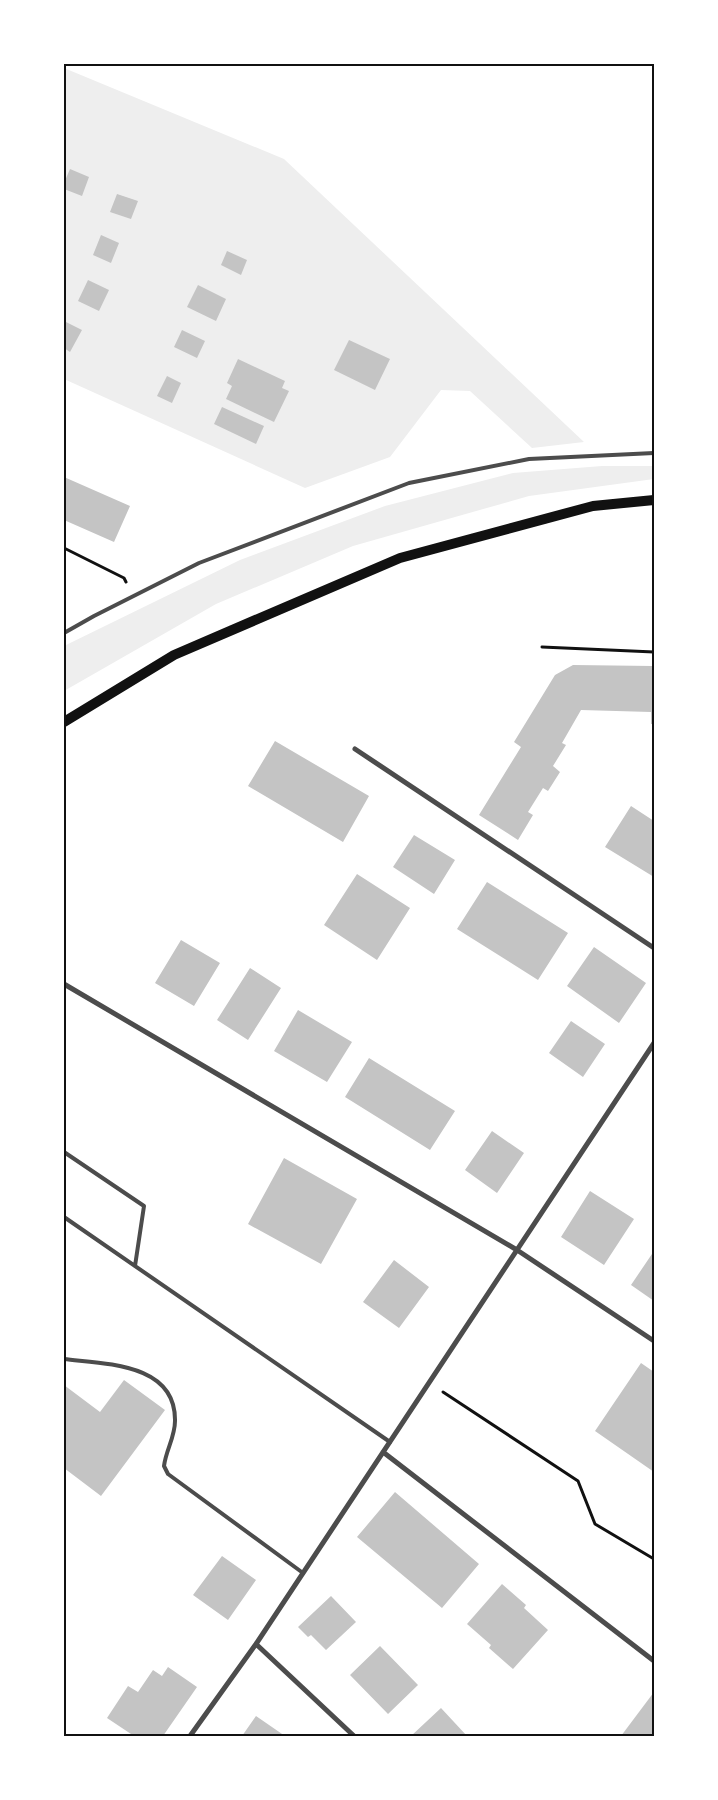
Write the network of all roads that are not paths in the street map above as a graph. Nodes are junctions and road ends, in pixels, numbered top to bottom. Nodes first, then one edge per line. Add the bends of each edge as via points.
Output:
1 (654, 453) edge
2 (654, 500) edge
3 (64, 633) edge
4 (64, 722) edge
5 (355, 750) dead end
6 (654, 948) edge
7 (64, 984) edge
8 (654, 1043) edge
9 (64, 1152) edge
10 (64, 1217) edge
11 (517, 1250) junction
12 (135, 1266) junction
13 (654, 1341) edge
14 (64, 1359) edge
15 (390, 1442) junction
16 (383, 1452) junction
17 (303, 1574) junction
18 (256, 1644) junction
19 (654, 1661) edge
20 (190, 1736) edge
21 (354, 1736) edge

1 - 3 lane via 529,459 409,483 199,563
2 - 4 main road via 593,506 400,558 174,655
5 - 6 street
7 - 11 street
8 - 11 street
9 - 12 lane via 144,1206
10 - 12 lane
11 - 13 street
11 - 15 street
12 - 15 lane
14 - 17 lane via 140,1370 155,1379 166,1389 175,1413 173,1435 164,1466 168,1474
15 - 16 street
16 - 17 street
16 - 19 street
17 - 18 street
18 - 20 street
18 - 21 street

